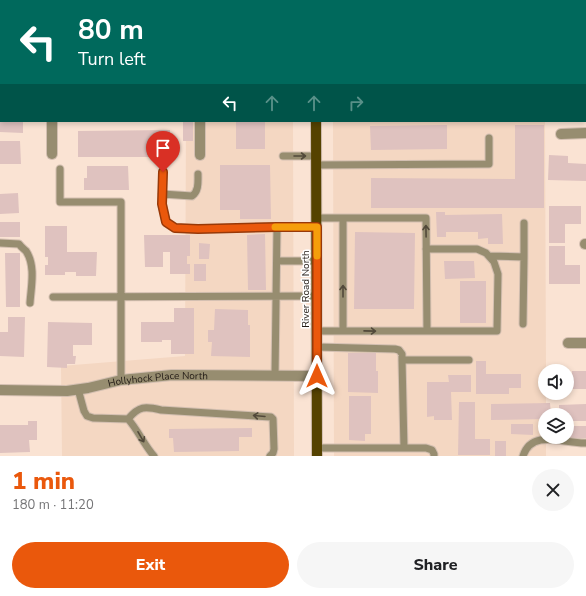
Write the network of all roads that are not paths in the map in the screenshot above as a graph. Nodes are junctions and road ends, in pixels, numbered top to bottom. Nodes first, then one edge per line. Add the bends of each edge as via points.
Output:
1 (52, 122) edge
2 (200, 122) edge
3 (316, 122) edge
4 (586, 133) edge
5 (561, 134) dead end
6 (489, 138) dead end
7 (52, 154) dead end
8 (200, 155) dead end
9 (283, 156) dead end
10 (316, 161) junction
11 (60, 170) dead end
12 (163, 172) dead end
13 (198, 174) dead end
14 (162, 194) junction
15 (342, 218) junction
16 (317, 222) junction
17 (524, 223) dead end
18 (277, 227) junction
19 (0, 243) edge
20 (426, 249) junction
21 (489, 256) junction
22 (524, 257) junction
23 (277, 261) junction
24 (317, 261) junction
25 (276, 296) junction
26 (317, 296) junction
27 (53, 297) dead end
28 (121, 297) junction
29 (30, 303) dead end
30 (523, 324) dead end
31 (343, 330) junction
32 (317, 331) junction
33 (427, 331) junction
34 (568, 343) dead end
35 (586, 343) edge
36 (317, 347) junction
37 (402, 360) junction
38 (469, 360) dead end
39 (275, 376) junction
40 (317, 376) junction
41 (121, 380) junction
42 (78, 389) junction
43 (0, 390) edge
44 (128, 418) junction
45 (586, 443) edge
46 (404, 448) junction
47 (317, 452) edge
48 (272, 455) edge
49 (154, 456) edge
50 (434, 456) edge
51 (523, 456) edge

1 - 7 street
2 - 8 street
3 - 10 main road, River Road North
4 - 5 street
6 - 10 lane via 489,164
9 -> 10 lane
10 - 16 main road, River Road North
11 - 28 lane via 60,202 121,202
12 - 14 lane
13 - 14 lane via 196,193 192,196
14 - 18 lane via 166,222 175,228
15 - 16 lane
20 -> 15 lane via 426,218
31 -> 15 lane
16 - 18 lane
16 - 24 main road, River Road North
17 - 22 lane
18 - 23 lane
19 - 29 lane via 19,244 26,251 32,273
20 - 21 lane via 477,249
20 - 33 lane
21 - 22 lane
21 - 33 lane via 498,274 497,331
22 - 30 lane
23 - 24 lane
23 - 25 lane
24 - 26 main road, River Road North
25 - 26 lane
25 - 28 lane
25 - 39 lane
26 - 32 main road, River Road North
27 - 28 lane
28 - 41 lane
31 - 32 lane
31 -> 33 lane
32 - 36 main road, River Road North
34 - 35 street
36 - 37 lane via 395,349 402,354
36 - 40 main road, River Road North
37 - 38 lane
37 - 46 lane
39 - 40 street, Hollyhock Place North
39 - 41 street, Hollyhock Place North via 172,375
40 - 47 main road, River Road North
41 - 42 street, Hollyhock Place North
42 - 43 street, Hollyhock Place North
42 - 44 lane via 87,416
48 -> 44 lane via 274,449 271,417 160,410 150,407 139,409
44 -> 49 lane
45 - 51 lane via 540,440 528,445
46 - 47 lane
46 - 50 lane via 426,448 432,450

